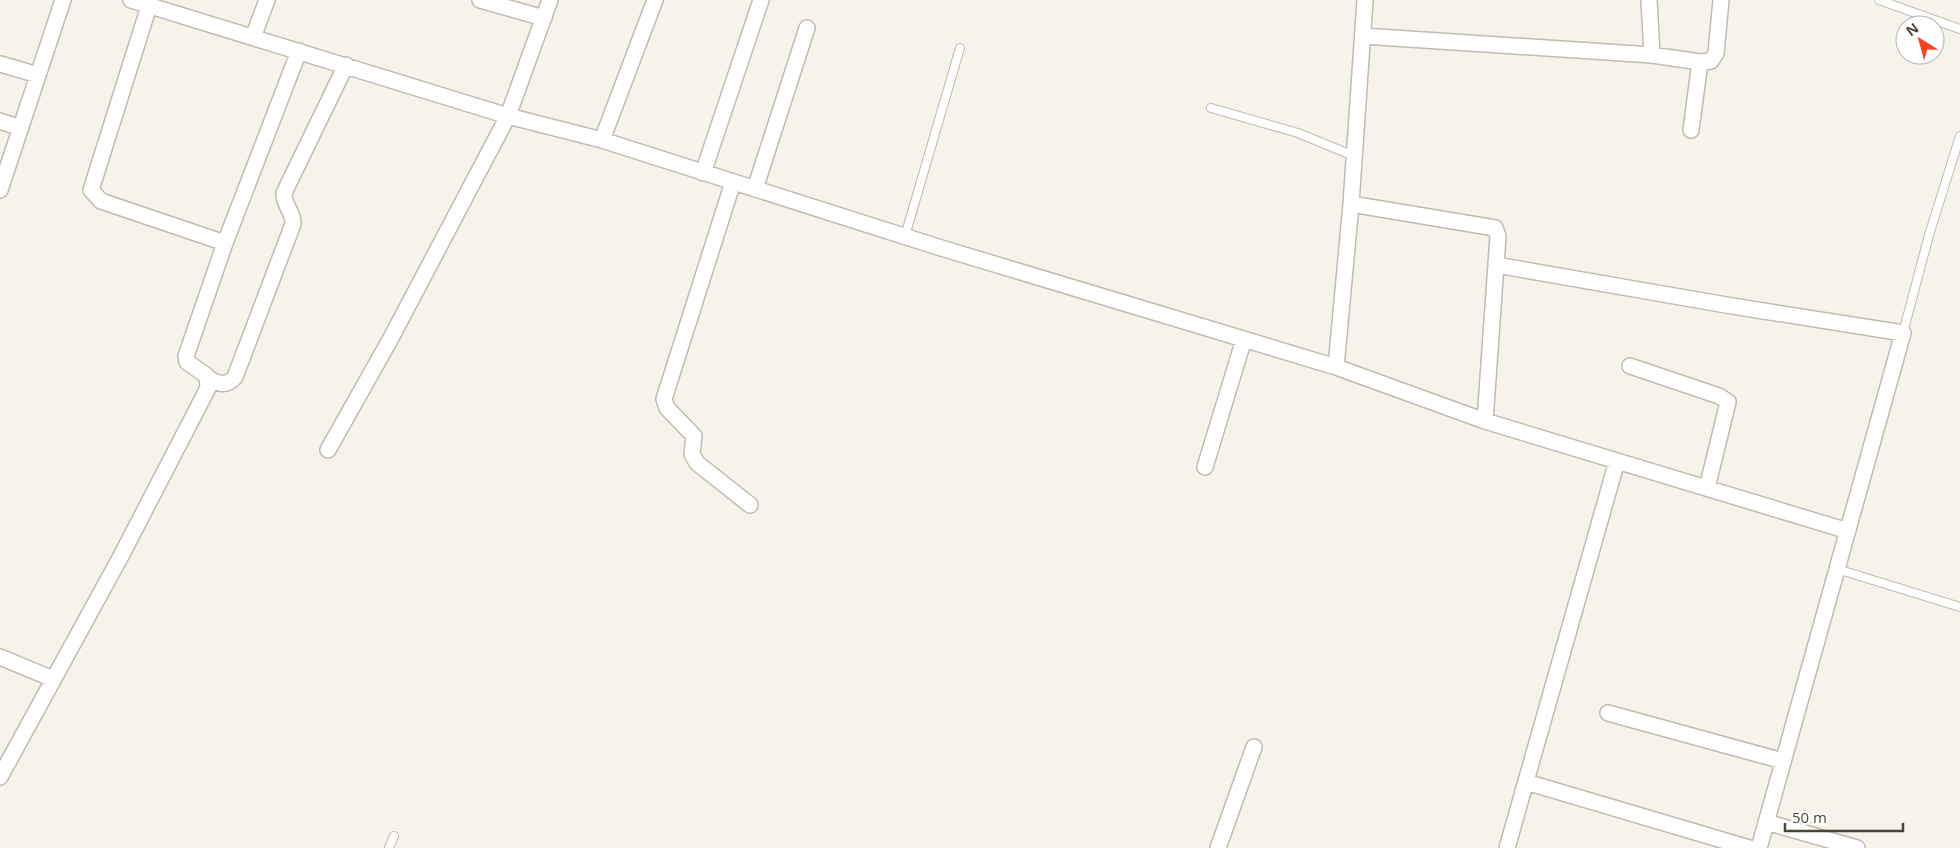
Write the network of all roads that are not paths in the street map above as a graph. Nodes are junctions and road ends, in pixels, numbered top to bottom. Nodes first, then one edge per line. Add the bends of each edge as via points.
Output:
1 (63, 0) edge
2 (131, 0) edge
3 (267, 0) edge
4 (480, 0) edge
5 (550, 0) edge
6 (655, 0) edge
7 (761, 0) edge
8 (1365, 0) edge
9 (1648, 0) edge
10 (1721, 0) edge
11 (1878, 0) edge
12 (149, 6) junction
13 (544, 18) junction
14 (807, 28) dead end
15 (1960, 30) edge
16 (1363, 36) junction
17 (253, 37) junction
18 (960, 48) dead end
19 (299, 51) junction
20 (1652, 55) junction
21 (1700, 62) junction
22 (0, 64) edge
23 (346, 65) junction
24 (38, 75) junction
25 (1211, 108) dead end
26 (508, 116) junction
27 (0, 121) edge
28 (21, 128) junction
29 (1691, 130) dead end
30 (1960, 136) edge
31 (602, 140) junction
32 (1354, 156) junction
33 (1952, 160) junction
34 (1960, 164) edge
35 (703, 174) junction
36 (733, 182) junction
37 (755, 189) junction
38 (0, 190) edge
39 (1351, 204) junction
40 (904, 236) junction
41 (225, 243) junction
42 (1496, 265) junction
43 (1903, 333) junction
44 (1244, 338) junction
45 (1630, 366) dead end
46 (1336, 367) junction
47 (207, 378) junction
48 (1485, 421) junction
49 (328, 450) dead end
50 (1616, 462) junction
51 (1205, 467) dead end
52 (1707, 488) junction
53 (750, 505) dead end
54 (1848, 531) junction
55 (1837, 569) junction
56 (1960, 607) edge
57 (0, 657) edge
58 (53, 679) junction
59 (1608, 712) dead end
60 (1254, 747) dead end
61 (4, 761) edge
62 (1783, 761) junction
63 (0, 777) edge
64 (1526, 782) junction
65 (1766, 822) junction
66 (394, 836) dead end
67 (1822, 843) edge
68 (389, 848) edge
69 (1218, 848) edge
70 (1507, 848) edge
71 (1749, 848) edge
72 (1760, 848) edge
73 (1857, 848) edge

1 - 24 street
2 - 12 street
3 - 17 street
4 - 13 street
5 - 13 street
6 - 31 street
7 - 35 street
8 - 16 street
9 - 20 street
10 - 21 street via 1716,53 1711,61
11 - 15 lane
12 - 17 street
12 - 41 street via 91,190 101,201
13 - 26 street
14 - 37 street
16 - 20 street
16 - 32 street
17 - 19 street
18 - 40 lane
19 - 23 street
19 - 41 street
20 - 21 street
21 - 29 street
22 - 24 street
23 - 26 street
23 - 47 street via 284,193 284,201 293,214 293,224 235,377 224,384
24 - 28 street
25 - 32 lane via 1298,133
26 - 31 street
26 - 49 street
27 - 28 street
28 - 38 street
30 - 33 lane
31 - 35 street
32 - 39 street
33 - 34 lane
33 - 43 lane
35 - 36 street
36 - 37 street
36 - 53 street via 664,399 667,408 694,436 692,454 697,463
37 - 40 street
39 - 42 street via 1495,228 1498,236
39 - 46 street
40 - 44 street
41 - 47 street via 186,356 187,362
42 - 43 street
42 - 48 street
43 - 54 street
44 - 46 street
44 - 51 street
45 - 52 street via 1719,396 1728,402
46 - 48 street
47 - 58 street via 208,388
48 - 50 street
50 - 52 street
50 - 64 street
52 - 54 street
54 - 55 street
55 - 56 lane
55 - 62 street
57 - 58 street
58 - 61 street
59 - 62 street
60 - 69 street
61 - 63 street
62 - 65 street
64 - 70 street
64 - 71 street
65 - 67 street
65 - 72 street
66 - 68 lane
67 - 73 street

